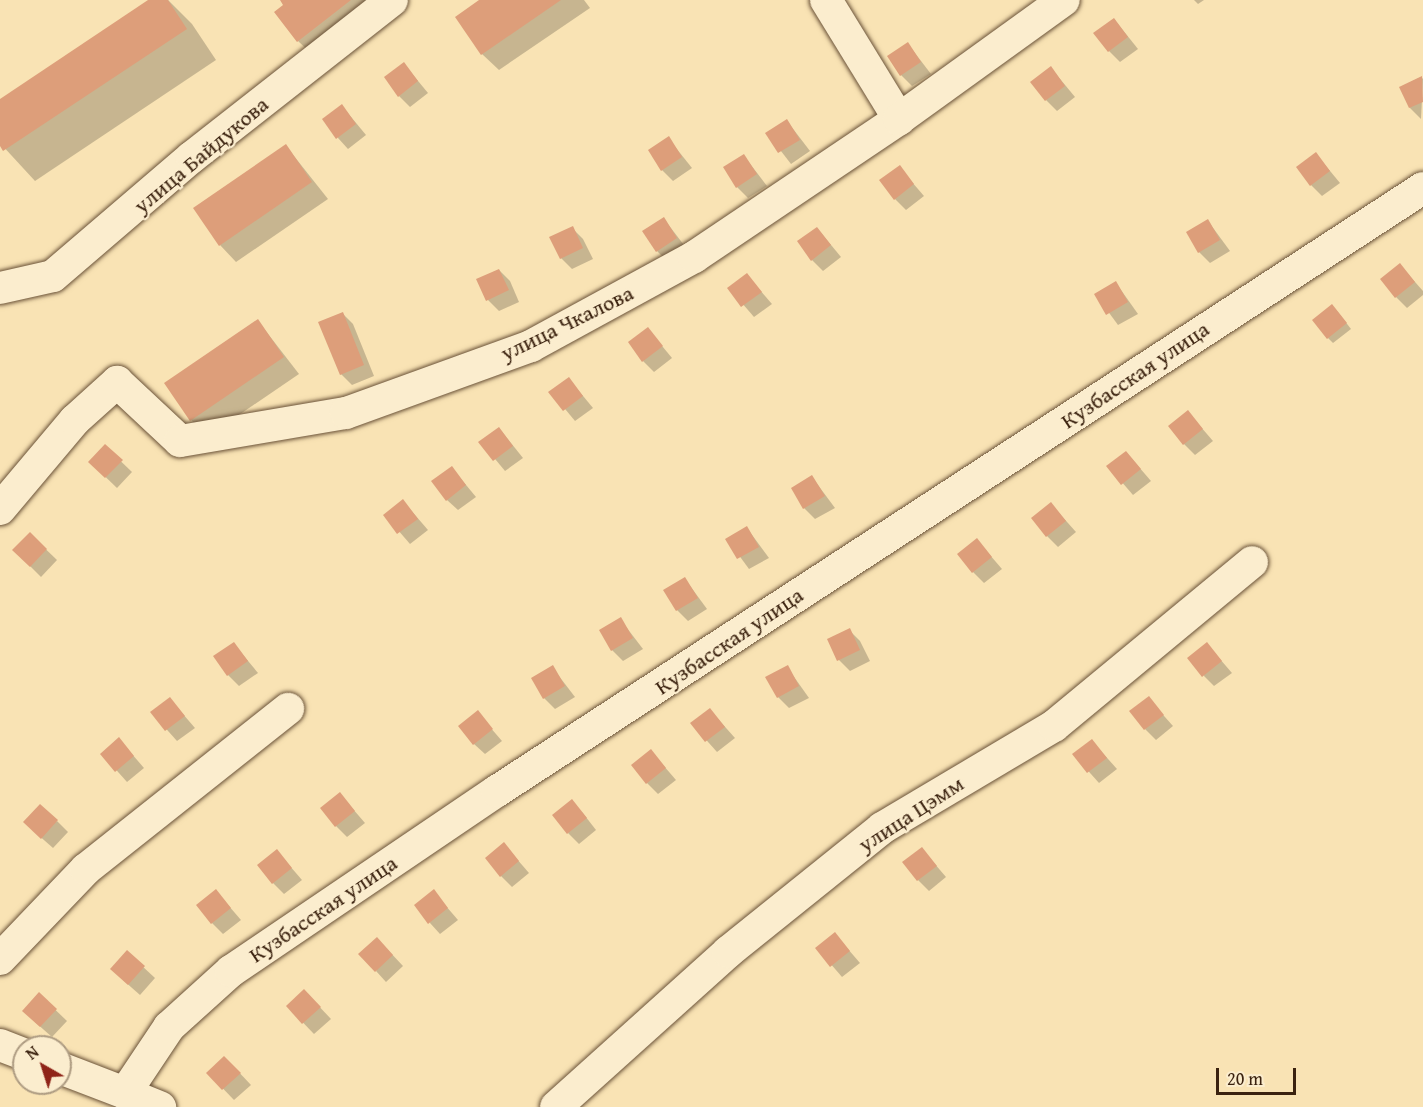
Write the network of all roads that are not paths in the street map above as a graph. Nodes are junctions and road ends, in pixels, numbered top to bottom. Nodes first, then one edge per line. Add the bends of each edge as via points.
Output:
1 (392, 0) edge
2 (826, 0) edge
3 (1065, 0) edge
4 (898, 119) junction
5 (1423, 188) edge
6 (0, 288) edge
7 (0, 509) edge
8 (1252, 562) dead end
9 (288, 709) dead end
10 (0, 959) edge
11 (72, 1073) edge
12 (125, 1093) junction
13 (160, 1107) edge
14 (556, 1107) edge

1 - 6 street, улица Байдукова via 192,157 53,276
2 - 4 street
3 - 4 street, улица Чкалова
4 - 7 street, улица Чкалова via 694,257 531,346 346,413 180,441 117,382 75,420
5 - 12 street, Кузбасская улица via 497,791 231,971 169,1027
8 - 14 street, улица Цэмм via 1054,726 882,828 728,952
9 - 10 street via 86,869
11 - 12 street
12 - 13 street

